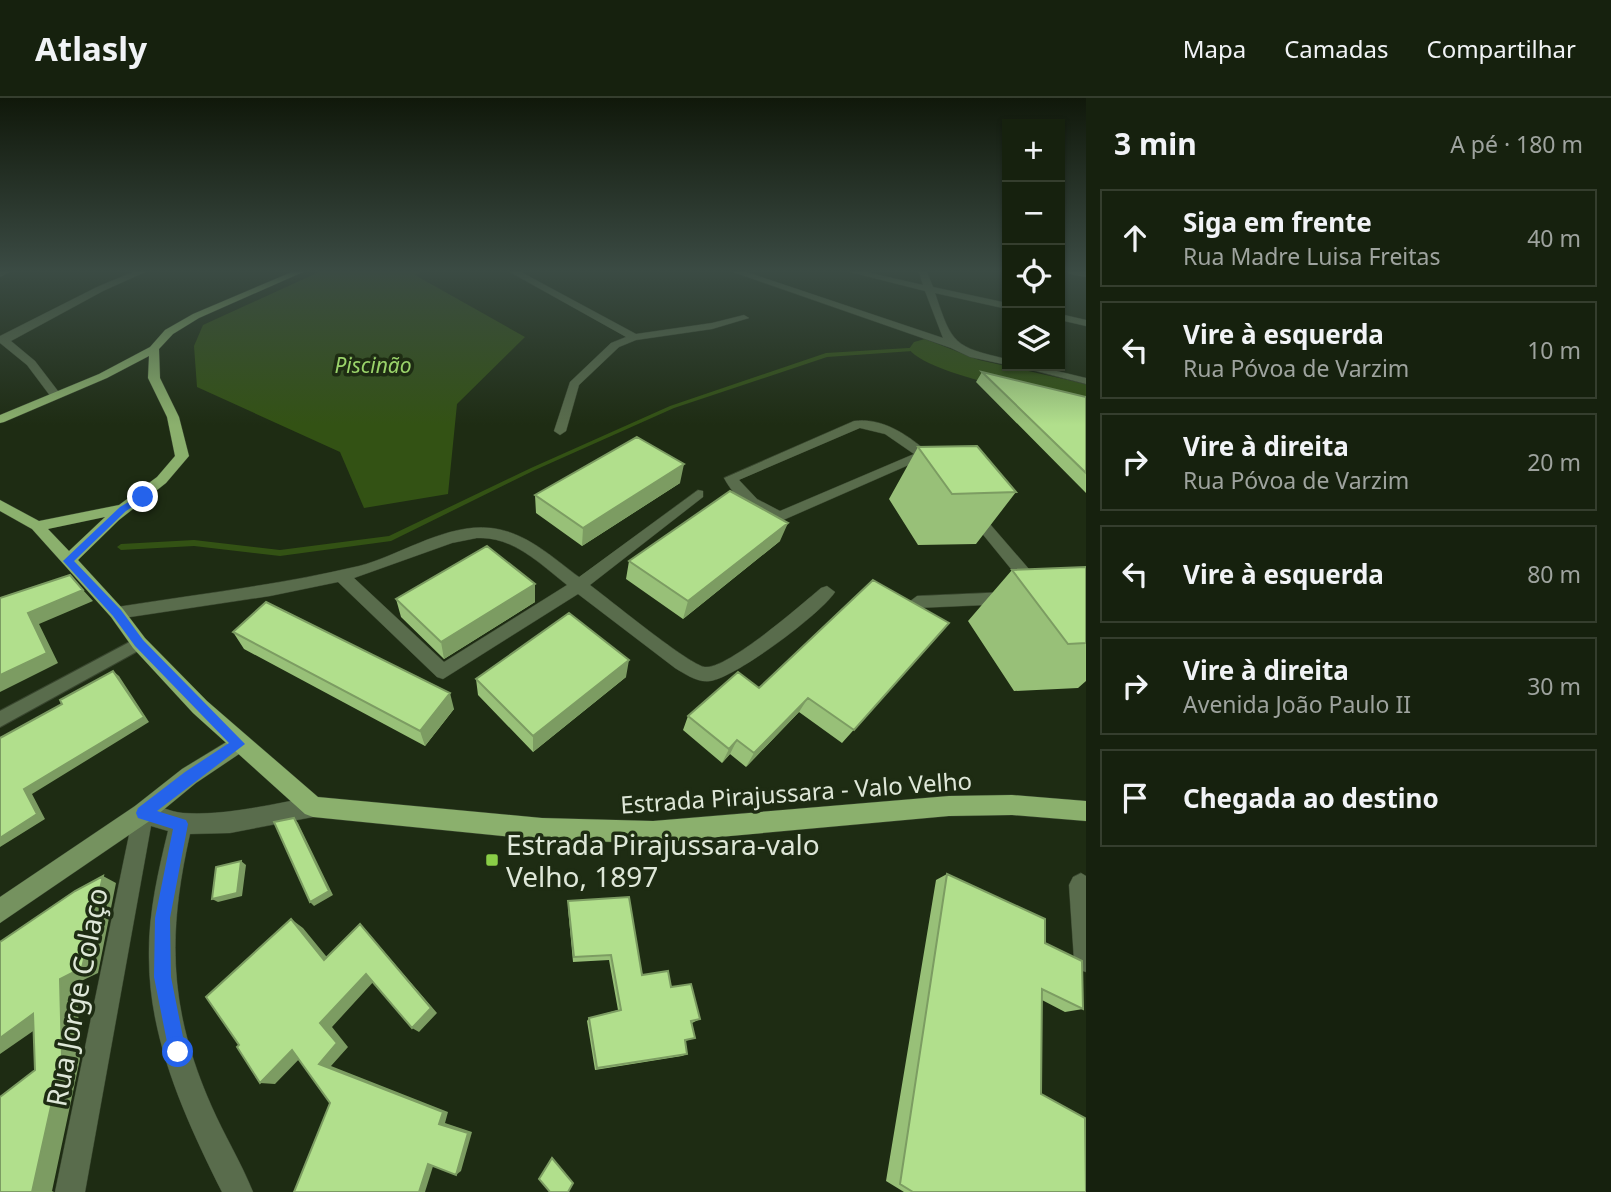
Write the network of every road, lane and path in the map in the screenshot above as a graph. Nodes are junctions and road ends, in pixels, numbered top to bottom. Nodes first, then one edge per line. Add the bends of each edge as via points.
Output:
1 (33, 323) edge
2 (184, 323) edge
3 (608, 323) edge
4 (724, 323) edge
5 (888, 323) edge
6 (943, 323) edge
7 (634, 337) junction
8 (2, 339) edge
9 (953, 345) junction
10 (154, 349) junction
11 (1002, 361) edge
12 (1044, 371) edge
13 (113, 372) junction
14 (145, 375) junction
15 (1086, 381) edge
16 (55, 395) junction
17 (0, 419) edge
18 (560, 431) dead end
19 (931, 451) junction
20 (941, 475) edge
21 (698, 494) dead end
22 (958, 495) edge
23 (0, 505) edge
24 (123, 509) junction
25 (37, 526) junction
26 (68, 561) junction
27 (342, 576) junction
28 (578, 586) junction
29 (827, 592) dead end
30 (917, 602) edge
31 (117, 613) junction
32 (139, 643) junction
33 (0, 720) edge
34 (238, 744) junction
35 (313, 807) junction
36 (1086, 811) edge
37 (143, 813) junction
38 (181, 824) junction
39 (1081, 885) dead end
40 (0, 911) edge
41 (1086, 960) edge
42 (70, 1192) edge
43 (238, 1192) edge

1 - 8 street
2 - 10 main road
3 - 7 street
4 - 7 street
5 - 9 street
6 - 9 street
7 - 18 street via 615,345 574,384
8 - 16 street via 37,368
9 - 11 street
10 - 13 main road
10 - 14 main road
12 - 15 street
13 - 14 main road
13 - 16 main road
14 - 24 main road via 173,417 182,456 173,471
16 - 17 main road
19 - 19 street via 881,426 858,424 731,478 762,510 781,516
19 - 20 street
21 - 28 street
22 - 30 street via 1044,597
23 - 25 main road
24 - 25 main road
24 - 26 main road
25 - 26 main road
26 - 31 main road
27 - 28 street via 456,538 494,533 528,547
27 - 28 street via 443,672
27 - 31 street
28 - 29 street via 681,663 709,675 739,660
31 - 32 main road
32 - 33 lane
32 - 34 main road
34 - 35 main road
34 - 37 main road
35 - 36 main road, Estrada Pirajussara - Valo Velho via 542,829 653,832 948,806
35 - 38 street via 230,822
37 - 38 street
37 - 40 main road
37 - 42 street, Rua Jorge Colaço
38 - 43 street via 163,918 162,977 178,1052 219,1157
39 - 41 street

